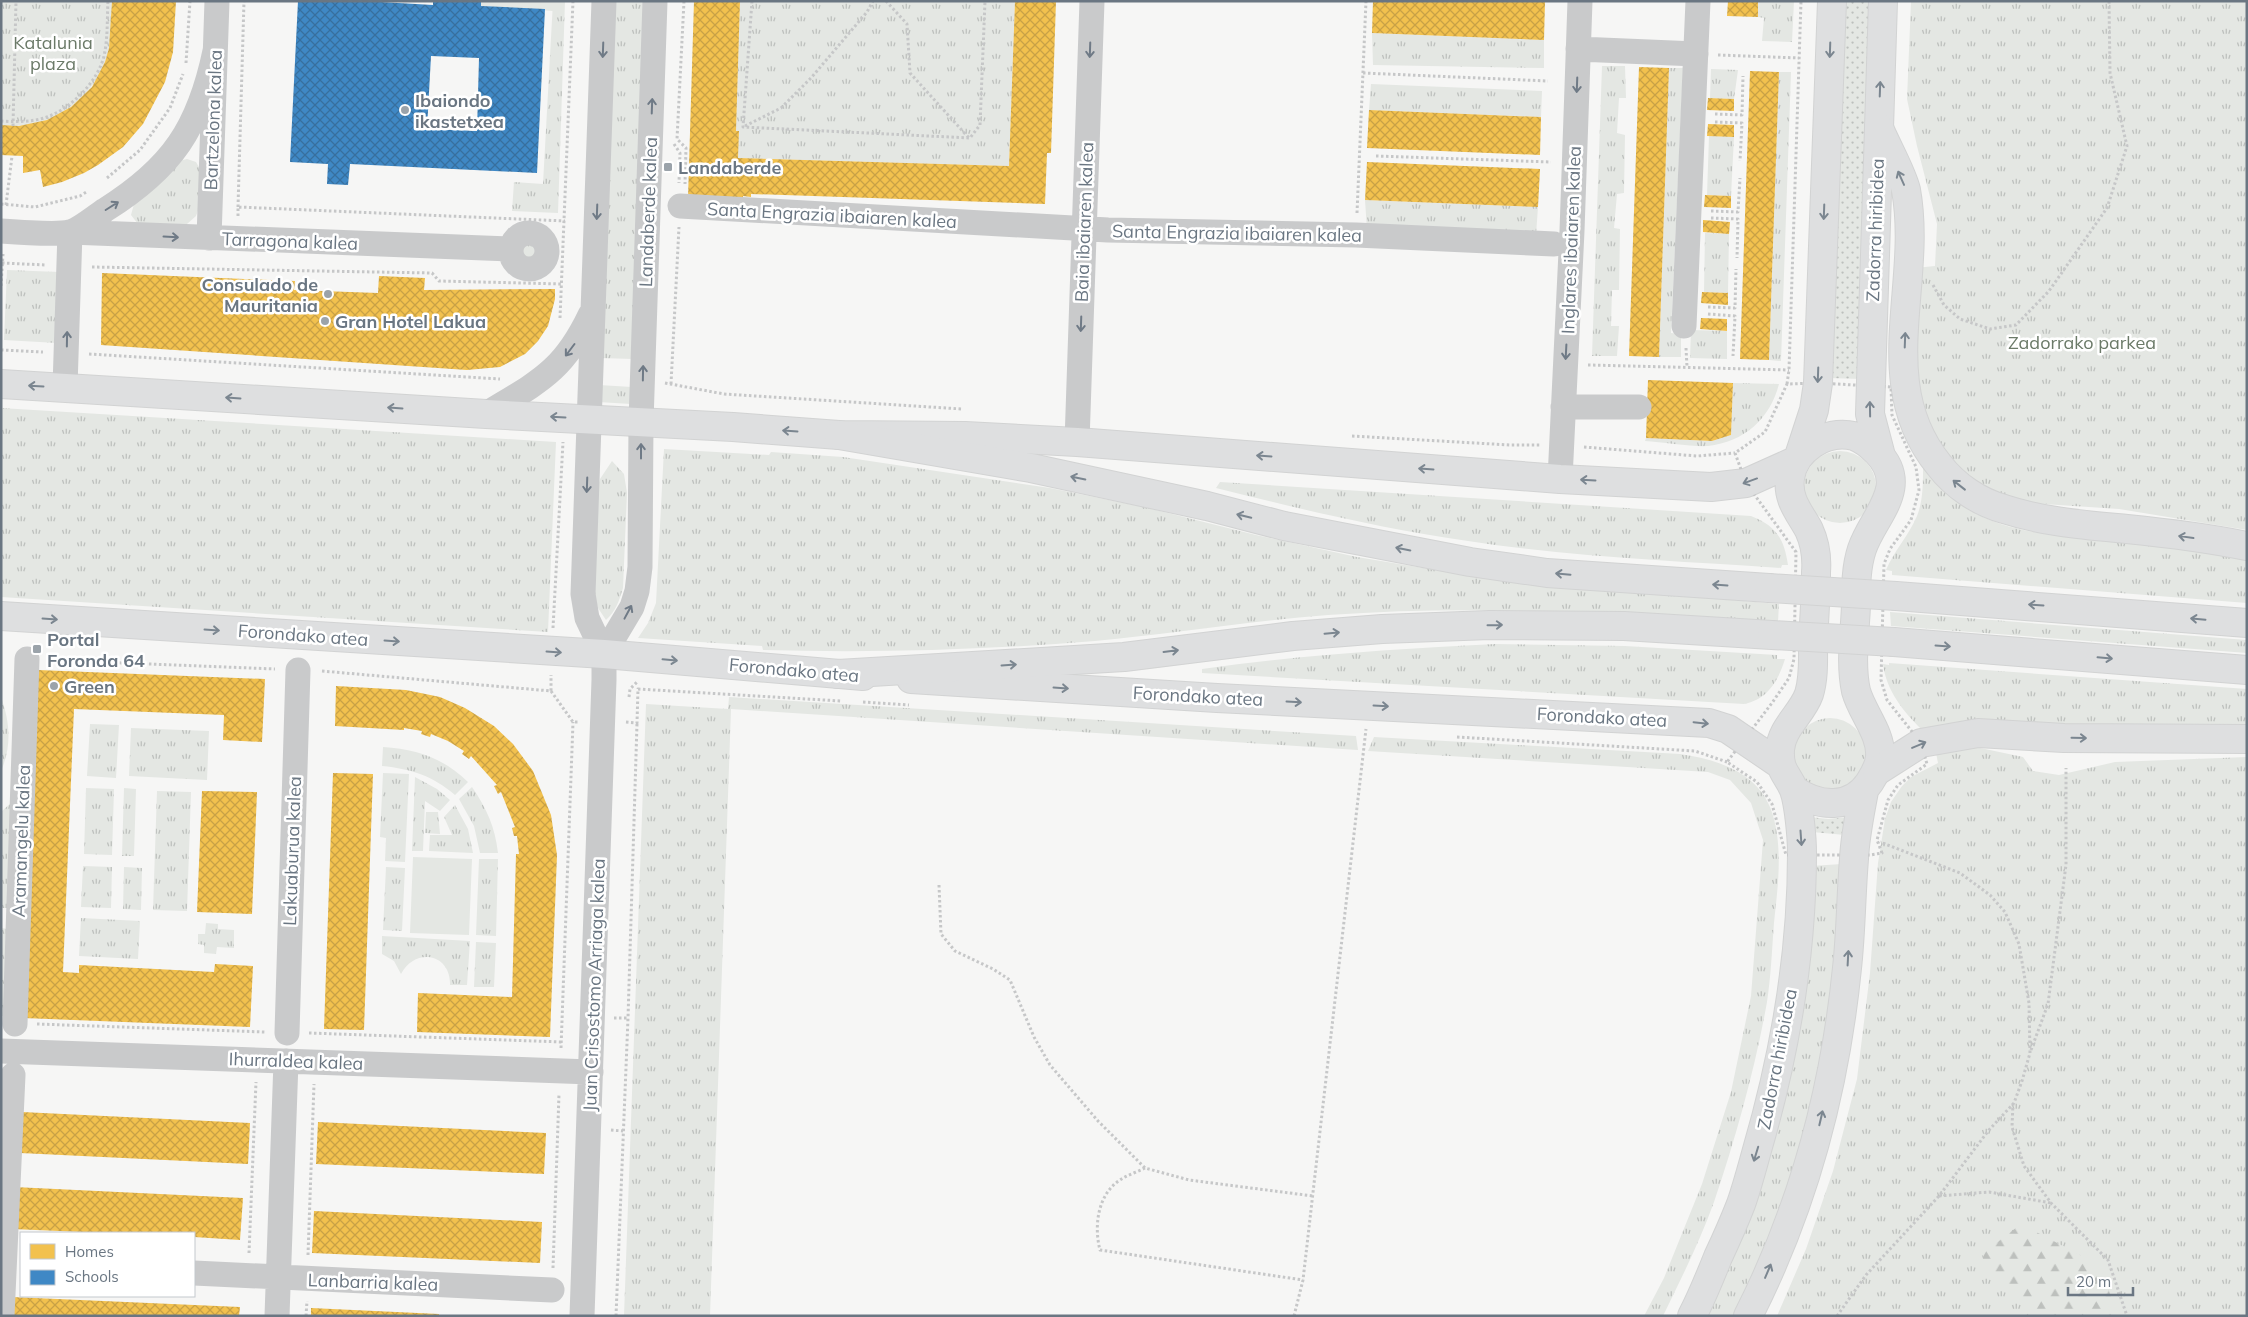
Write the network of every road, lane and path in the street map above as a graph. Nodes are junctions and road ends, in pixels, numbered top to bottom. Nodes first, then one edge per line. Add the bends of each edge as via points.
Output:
1 (16, 1) edge
2 (108, 1) edge
3 (190, 1) edge
4 (217, 1) edge
5 (244, 1) edge
6 (573, 1) edge
7 (604, 1) edge
8 (655, 1) edge
9 (684, 1) edge
10 (752, 1) edge
11 (873, 1) edge
12 (886, 1) edge
13 (985, 1) edge
14 (1092, 1) edge
15 (1366, 1) edge
16 (1580, 1) edge
17 (1698, 1) edge
18 (1801, 1) edge
19 (1832, 1) edge
20 (1883, 1) edge
21 (2109, 1) edge
22 (1578, 49) junction
23 (215, 50) junction
24 (1696, 54) junction
25 (1800, 58) junction
26 (1363, 73) junction
27 (1743, 76) dead end
28 (1548, 81) dead end
29 (1693, 116) junction
30 (1, 121) edge
31 (13, 124) junction
32 (743, 127) junction
33 (1879, 128) junction
34 (970, 138) junction
35 (12, 156) dead end
36 (1376, 156) dead end
37 (1740, 161) dead end
38 (1556, 162) dead end
39 (1740, 178) dead end
40 (103, 182) dead end
41 (95, 187) dead end
42 (3, 204) edge
43 (680, 206) junction
44 (238, 207) junction
45 (1689, 213) junction
46 (565, 221) junction
47 (1084, 228) junction
48 (3, 231) edge
49 (70, 232) junction
50 (1356, 236) junction
51 (209, 238) junction
52 (238, 239) junction
53 (1554, 244) dead end
54 (511, 249) dead end
55 (1737, 258) dead end
56 (89, 267) dead end
57 (1736, 269) dead end
58 (237, 271) junction
59 (1932, 279) dead end
60 (563, 284) junction
61 (1, 286) edge
62 (594, 308) junction
63 (1685, 315) junction
64 (559, 320) dead end
65 (88, 345) dead end
66 (1733, 356) dead end
67 (1583, 365) dead end
68 (1789, 370) junction
69 (501, 379) dead end
70 (1, 384) edge
71 (671, 384) dead end
72 (1787, 384) dead end
73 (65, 387) junction
74 (1563, 407) junction
75 (1639, 407) dead end
76 (486, 414) junction
77 (589, 419) junction
78 (641, 422) junction
79 (839, 435) junction
80 (563, 439) dead end
81 (1077, 442) junction
82 (1881, 456) junction
83 (1797, 457) junction
84 (1560, 479) junction
85 (2247, 546) edge
86 (1, 616) edge
87 (2247, 623) edge
88 (553, 633) dead end
89 (604, 654) junction
90 (27, 659) joint
91 (298, 670) junction
92 (2247, 670) edge
93 (838, 674) junction
94 (551, 676) dead end
95 (551, 691) junction
96 (848, 701) dead end
97 (858, 702) dead end
98 (917, 705) dead end
99 (1367, 719) junction
100 (573, 722) junction
101 (603, 722) junction
102 (636, 723) junction
103 (1356, 731) dead end
104 (1376, 732) dead end
105 (1455, 737) dead end
106 (2247, 739) edge
107 (1727, 762) dead end
108 (1780, 764) junction
109 (2066, 768) dead end
110 (1870, 781) junction
111 (1794, 790) junction
112 (1877, 840) dead end
113 (1786, 854) dead end
114 (1785, 864) dead end
115 (939, 885) dead end
116 (16, 1024) dead end
117 (257, 1032) dead end
118 (286, 1033) dead end
119 (316, 1034) dead end
120 (1, 1051) edge
121 (2030, 1053) junction
122 (256, 1060) junction
123 (286, 1061) junction
124 (314, 1062) junction
125 (560, 1072) junction
126 (591, 1072) junction
127 (13, 1075) dead end
128 (2014, 1103) junction
129 (1145, 1168) junction
130 (1313, 1196) junction
131 (1939, 1196) junction
132 (2051, 1203) junction
133 (12, 1264) edge
134 (195, 1274) edge
135 (249, 1276) junction
136 (278, 1278) junction
137 (307, 1280) junction
138 (1303, 1280) junction
139 (552, 1290) joint
140 (2126, 1314) edge
141 (2, 1316) edge
142 (277, 1316) edge
143 (306, 1316) edge
144 (582, 1316) edge
145 (616, 1316) edge
146 (1294, 1316) edge
147 (1692, 1316) edge
148 (1748, 1316) edge
149 (1837, 1316) edge

1 - 31 path
2 - 31 path via 104,57 82,93 48,116
3 - 40 path via 186,67 170,108 140,150
4 - 23 street, Bartzelona kalea
5 - 44 path
6 - 46 path
7 -> 62 street
78 -> 8 street, Landaberde kalea
9 - 43 path via 677,139 686,148 684,197
10 - 32 path
11 - 32 path via 811,78 781,108
12 - 34 path via 907,24 910,73
13 - 34 path via 980,125
14 -> 47 street, Baia ibaiaren kalea
15 - 26 path
16 - 22 street, Inglares ibaiaren kalea
17 - 24 street
18 - 25 path
19 -> 83 main road via 1818,383 1814,410
33 -> 20 main road, Zadorra hiribidea
21 - 59 path via 2110,73 2128,146 2107,208 2049,291 2016,325 1990,329 1960,319 1944,304
22 - 24 street
22 -> 74 street, Inglares ibaiaren kalea
49 -> 23 street via 124,198 163,165 201,106
23 - 51 street, Bartzelona kalea
24 - 25 path
24 - 29 street
25 - 68 path
26 - 28 path
26 - 50 path
27 - 29 path via 1742,116
29 - 37 path via 1742,124
29 - 45 street
30 - 31 path
32 - 34 path
82 -> 33 main road, Zadorra hiribidea via 1870,414
85 -> 33 main road via 2036,519 1979,499 1944,472 1916,432 1908,409 1903,380 1909,238 1906,189
35 - 42 path
36 - 38 path
39 - 45 path via 1738,212
41 - 42 path via 80,196 35,207
42 - 48 path
43 - 47 street, Santa Engrazia ibaiaren kalea
43 - 71 path
44 - 46 path
44 - 52 path
45 - 55 path via 1738,220
45 - 63 street
46 - 60 path
47 - 50 street, Santa Engrazia ibaiaren kalea
47 -> 81 street, Baia ibaiaren kalea
48 - 49 street, Tarragona kalea
48 - 61 path
49 -> 51 street, Tarragona kalea
73 -> 49 street
50 - 53 street, Santa Engrazia ibaiaren kalea
51 - 52 street, Tarragona kalea
52 - 54 street, Tarragona kalea
52 - 58 path
56 - 58 path
57 - 63 path via 1735,308
58 - 60 path via 432,273 439,281
60 - 64 path
62 -> 76 street via 579,338 557,367 544,379
62 - 77 street
63 - 66 path via 1735,316
65 - 69 path via 88,354
67 - 68 path
68 - 72 path
73 -> 70 main road
76 -> 73 main road
74 - 75 street
74 - 84 street, Inglares ibaiaren kalea
77 -> 76 main road
77 - 78 main road
77 -> 89 street via 583,603
79 -> 78 main road
89 -> 78 street via 632,607 637,592
79 - 81 main road via 965,436
87 -> 79 main road, bridge via 1548,573 1470,562 1284,526 1040,470
80 - 88 path
84 -> 81 main road
82 - 83 main road via 1855,436 1841,435 1816,442
82 - 110 main road, Zadorra hiribidea via 1889,474 1889,496 1866,538 1857,572 1854,661 1857,693 1880,744 1880,757
83 -> 84 main road via 1746,484 1711,487
83 - 108 main road via 1789,480 1791,498 1810,532 1817,568 1813,660 1809,694 1782,737
86 -> 89 main road, Forondako atea
89 -> 93 main road, Forondako atea
89 - 101 street, Juan Crisostomo Arriaga kalea
90 - 91 path
90 - 116 street, Aramangelu kalea
91 - 95 path
91 - 118 street, Lakuaburua kalea
93 -> 92 main road, bridge via 1124,657 1293,636 1382,629 1537,624 1894,642
93 -> 99 main road, Forondako atea
94 - 95 path
95 - 100 path
96 - 102 path via 638,689
97 - 98 path
99 - 103 path
99 - 104 path
99 -> 108 main road, Forondako atea via 1709,723 1728,729
99 - 130 path
100 - 101 path
100 - 125 path
101 - 102 path
101 - 126 street, Juan Crisostomo Arriaga kalea
102 - 145 path via 629,1008
105 - 107 path via 1695,751
110 -> 106 main road via 1921,743 1978,733 2064,738
108 - 111 main road
109 - 121 path via 2066,866 2048,1004
110 - 111 main road via 1851,800 1830,804 1817,803
148 -> 110 main road via 1788,1223 1812,1150 1835,1052 1847,968 1854,856
111 -> 147 main road, Zadorra hiribidea via 1802,856 1798,935 1787,1023 1770,1105 1741,1204
112 - 121 path via 1960,873 1990,895 2005,912 2019,944 2029,1003
113 - 114 path
115 - 129 path via 941,934 955,951 1010,980 1034,1038 1050,1064 1098,1121
117 - 122 path
119 - 124 path
120 - 122 street, Ihurraldea kalea
121 - 128 path
122 - 123 street, Ihurraldea kalea
122 - 135 path
123 - 124 street, Ihurraldea kalea
123 - 136 street
124 - 125 street, Ihurraldea kalea
124 - 137 path
125 - 126 street, Ihurraldea kalea
125 - 139 path
126 - 144 street, Juan Crisostomo Arriaga kalea
127 - 133 street
128 - 131 path via 1989,1130
128 - 132 path via 2012,1127 2024,1166
129 - 130 path via 1189,1180
129 - 138 path via 1119,1181 1101,1202 1096,1233 1100,1250
130 - 138 path
131 - 132 path via 1990,1192
131 - 149 path via 1866,1275
132 - 140 path via 2108,1260
133 - 141 street
134 - 135 street, Lanbarria kalea
135 - 136 street, Lanbarria kalea
136 - 137 street, Lanbarria kalea
136 - 142 street
137 - 139 street, Lanbarria kalea
137 - 143 path
138 - 146 path

